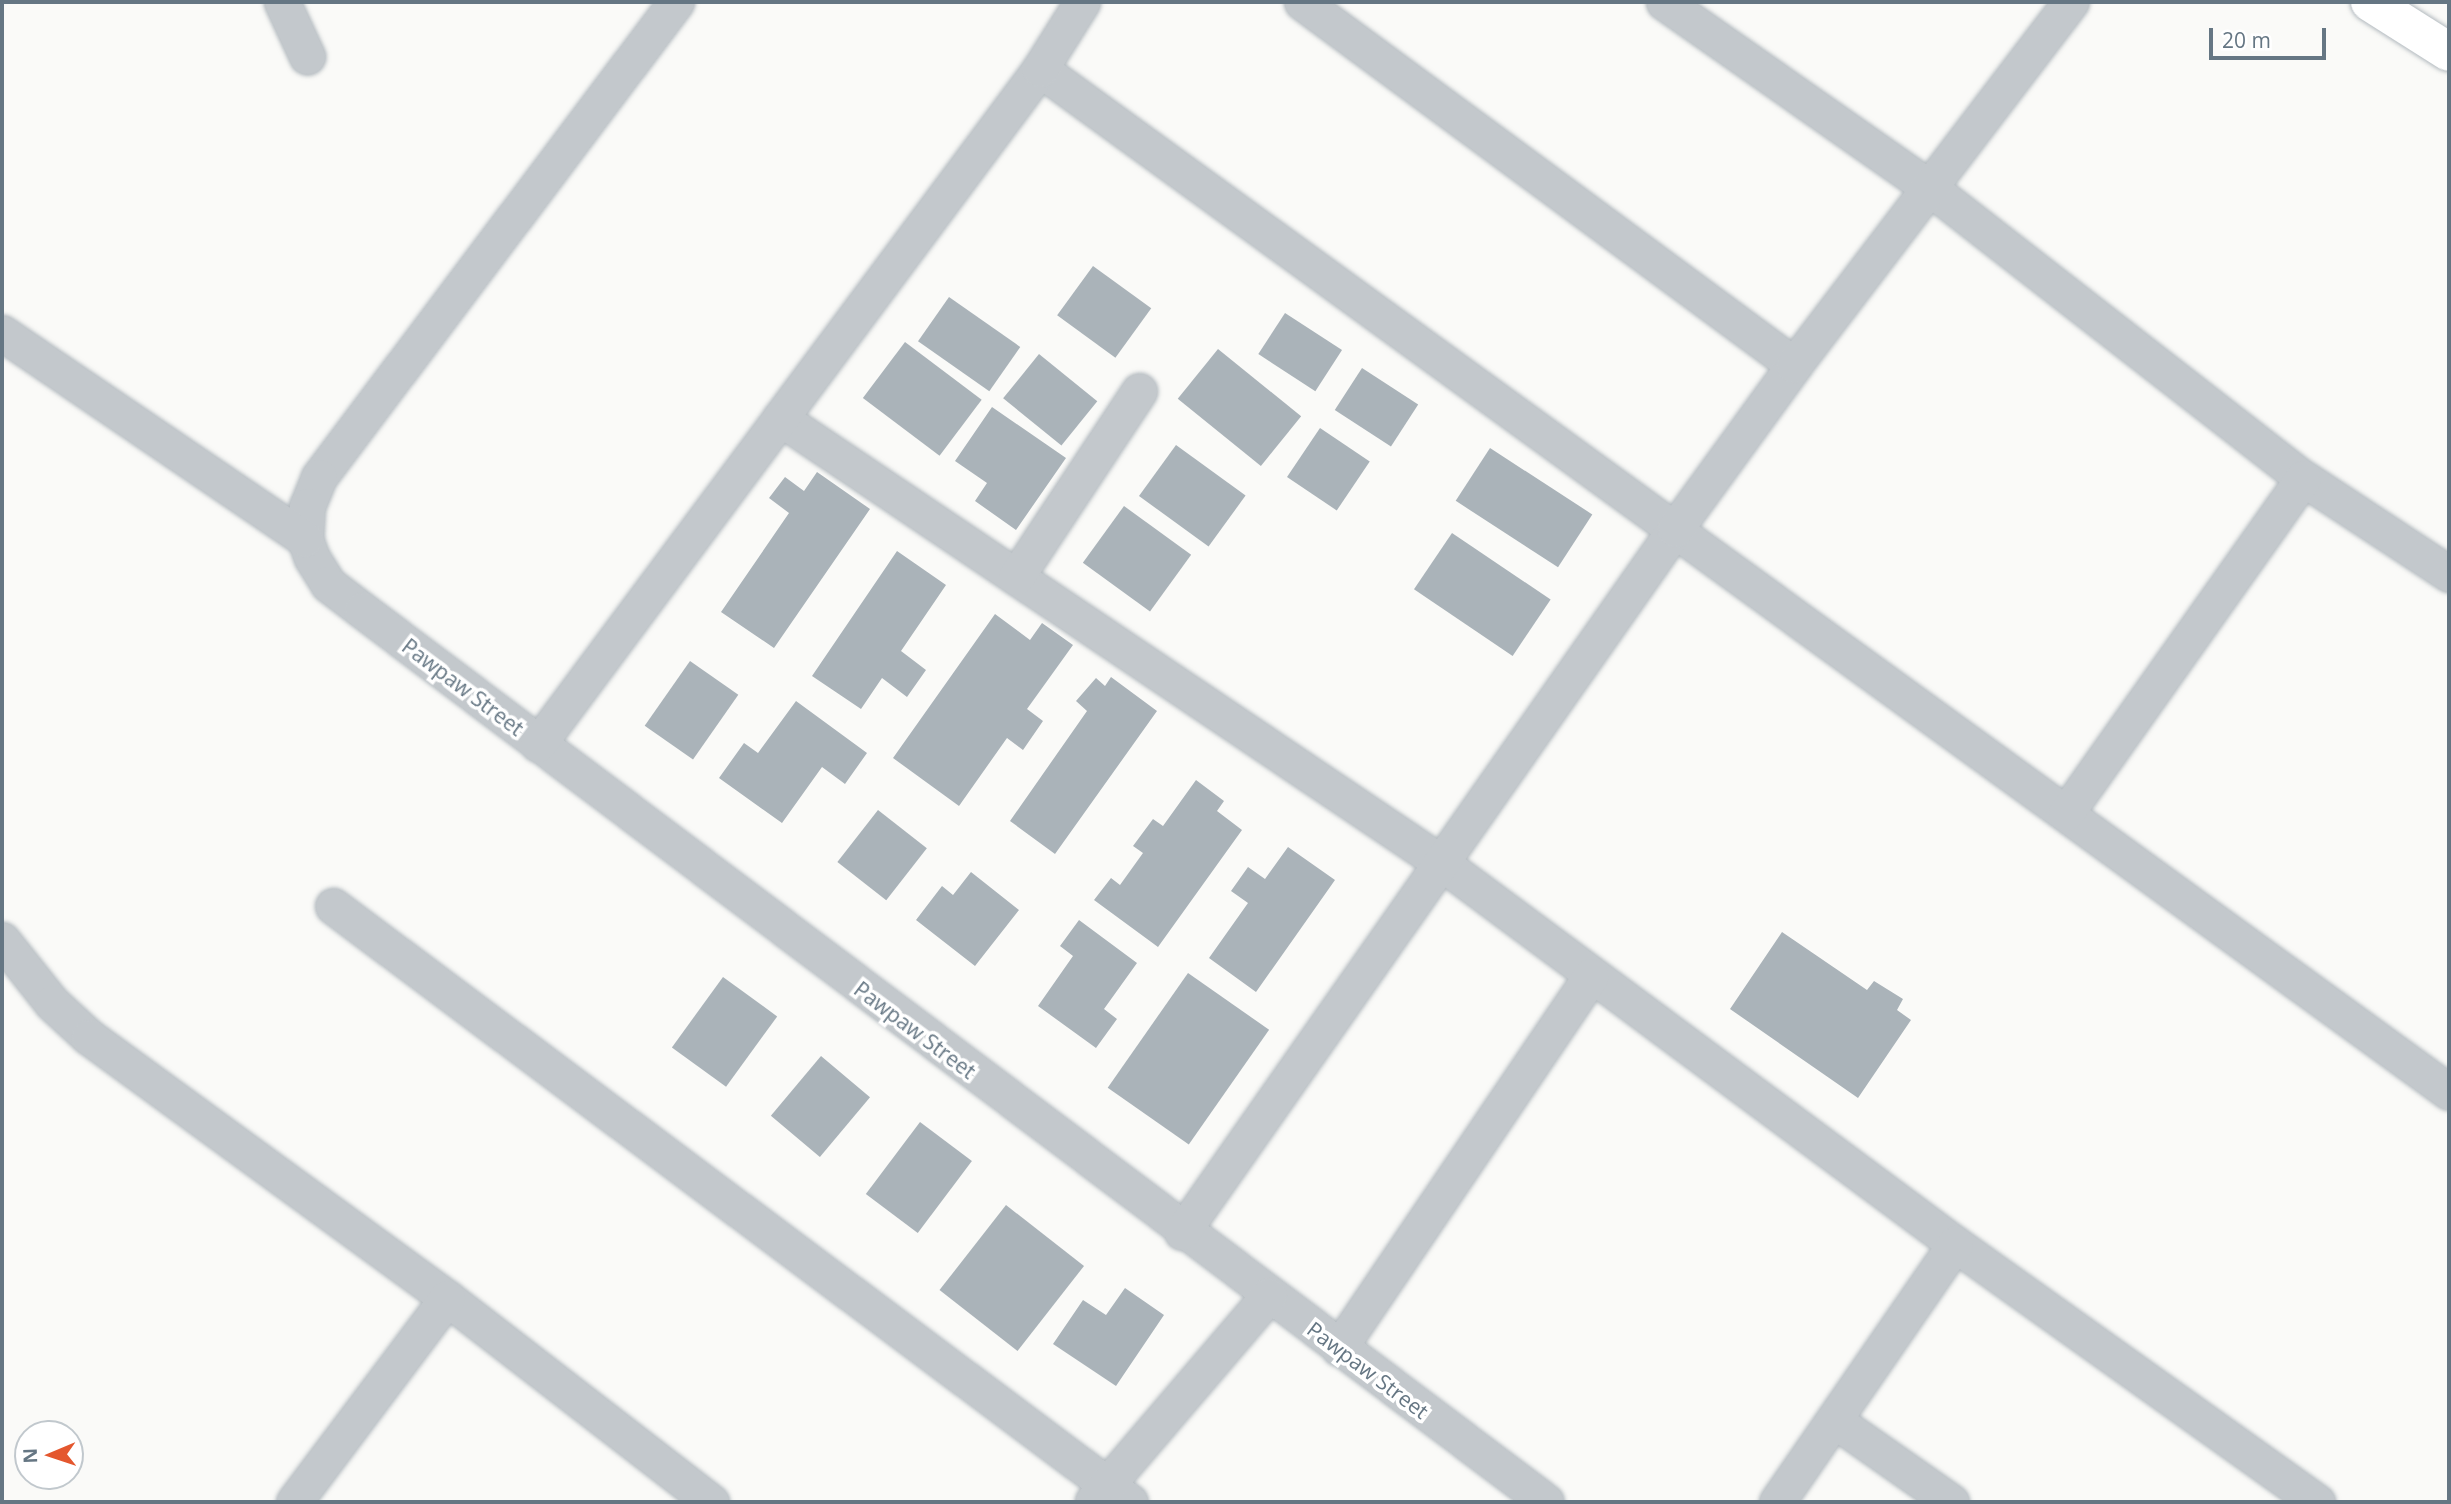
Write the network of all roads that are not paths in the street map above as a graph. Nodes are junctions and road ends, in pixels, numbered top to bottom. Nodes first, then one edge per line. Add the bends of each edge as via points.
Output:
1 (282, 2) edge
2 (676, 2) edge
3 (1082, 2) edge
4 (1302, 2) edge
5 (1664, 2) edge
6 (2070, 2) edge
7 (2370, 2) edge
8 (2449, 52) edge
9 (307, 56) dead end
10 (1040, 69) junction
11 (1930, 188) junction
12 (2, 333) edge
13 (1794, 365) junction
14 (1139, 391) dead end
15 (780, 418) junction
16 (2304, 478) junction
17 (1675, 529) junction
18 (305, 539) junction
19 (2449, 574) edge
20 (1016, 577) junction
21 (538, 744) junction
22 (2066, 813) junction
23 (1443, 864) junction
24 (333, 906) dead end
25 (2, 940) edge
26 (1591, 976) junction
27 (2449, 1092) edge
28 (1182, 1232) junction
29 (1955, 1244) junction
30 (1268, 1296) junction
31 (447, 1298) junction
32 (1339, 1349) junction
33 (1834, 1420) junction
34 (1110, 1496) edge
35 (294, 1502) edge
36 (711, 1502) edge
37 (1546, 1502) edge
38 (1777, 1502) edge
39 (1951, 1502) edge
40 (2317, 1502) edge

1 - 9 street
2 - 18 street via 319,477 307,506
3 - 10 street
4 - 13 street
5 - 11 street
6 - 11 street
7 - 8 street
10 - 15 street
10 - 17 street
11 - 13 street
11 - 16 street
12 - 18 street
13 - 17 street
14 - 20 street
15 - 20 street
15 - 21 street
16 - 19 street
16 - 22 street
17 - 22 street
17 - 23 street
18 - 21 street, Pawpaw Street via 328,584
20 - 23 street
21 - 28 street, Pawpaw Street
22 - 27 street
23 - 26 street
23 - 28 street
24 - 34 street
25 - 31 street via 52,1003 89,1037
26 - 29 street
26 - 32 street
28 - 30 street, Pawpaw Street
29 - 33 street
29 - 40 street
30 - 32 street, Pawpaw Street
30 - 34 street
31 - 35 street
31 - 36 street
32 - 37 street, Pawpaw Street
33 - 38 street
33 - 39 street

